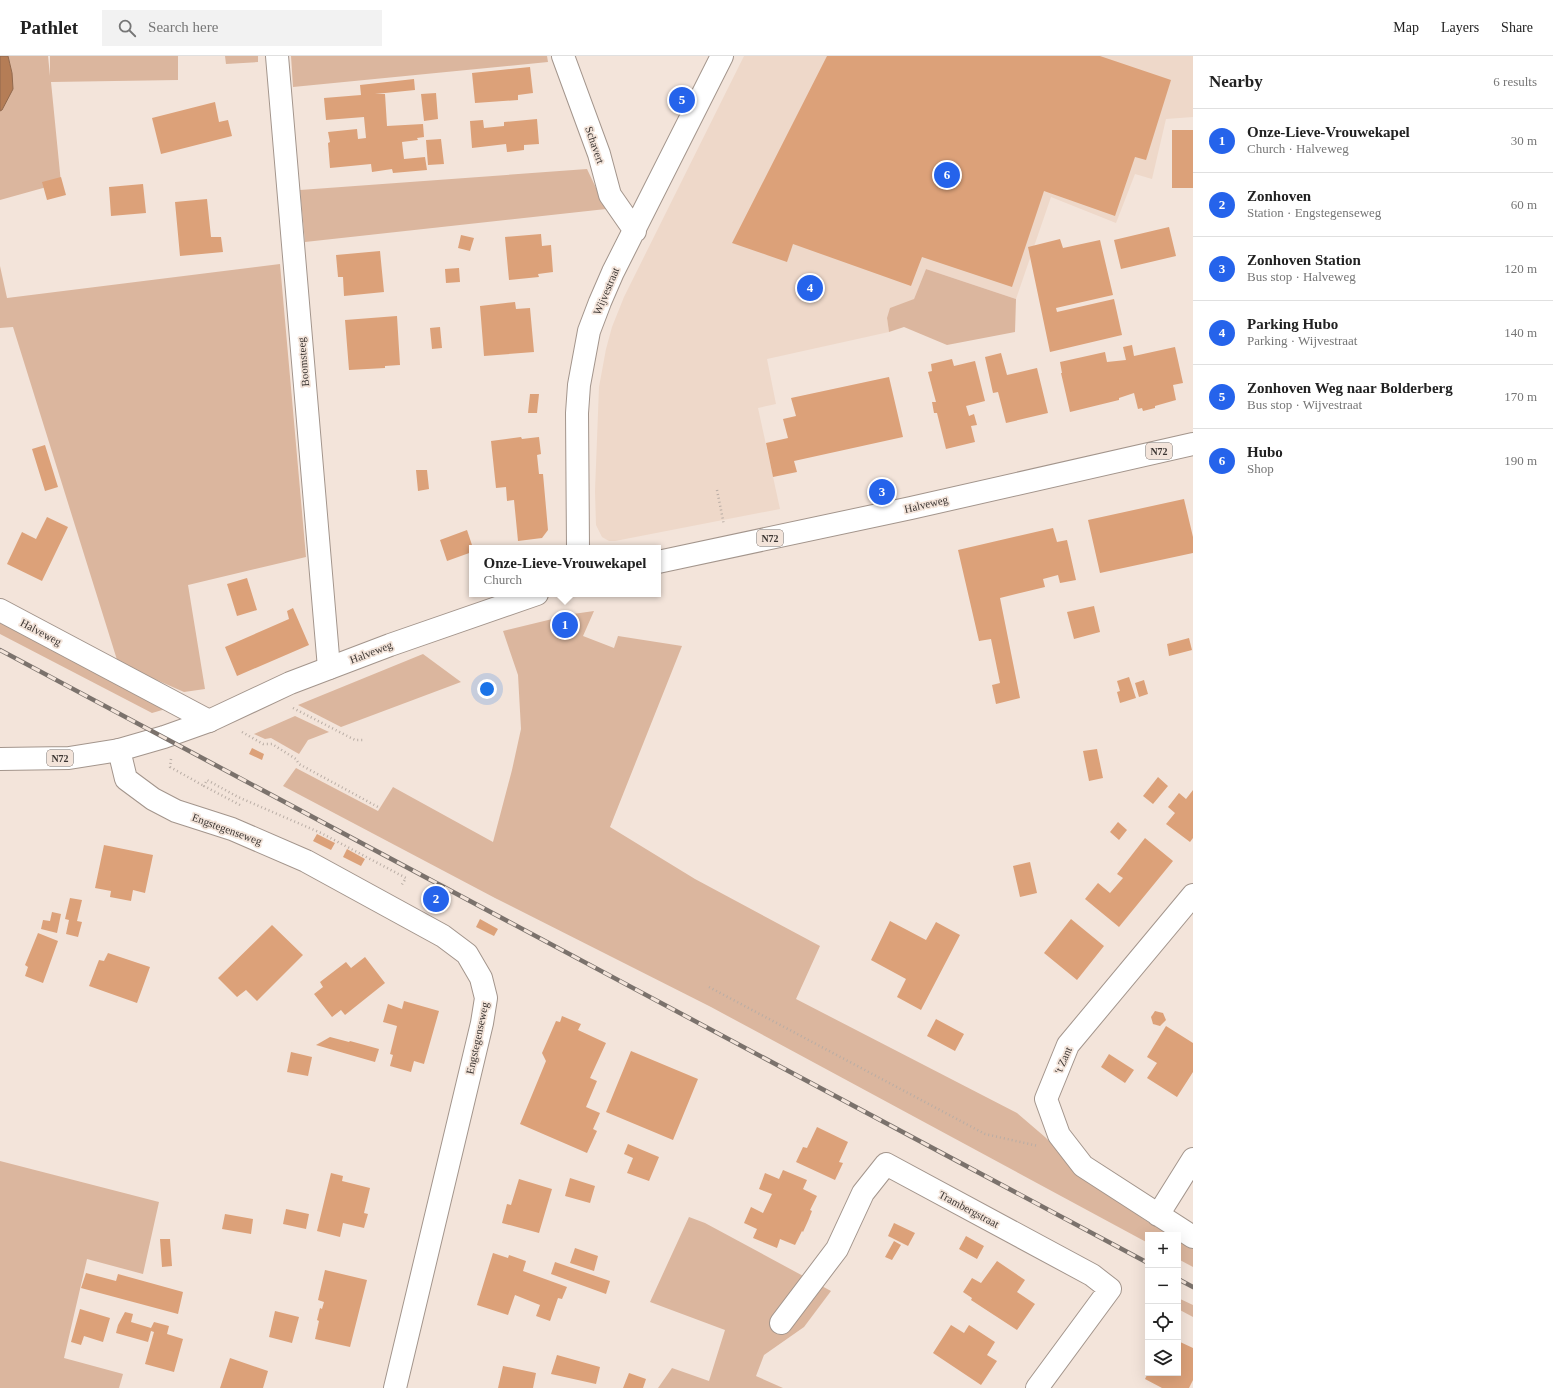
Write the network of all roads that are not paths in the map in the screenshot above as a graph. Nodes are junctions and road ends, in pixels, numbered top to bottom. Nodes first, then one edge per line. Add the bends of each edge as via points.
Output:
1 (278, 56) edge
2 (563, 56) edge
3 (722, 56) edge
4 (635, 230) junction
5 (1193, 444) edge
6 (578, 545) edge
7 (661, 561) edge
8 (528, 597) edge
9 (0, 610) edge
10 (329, 668) junction
11 (209, 721) junction
12 (118, 750) junction
13 (0, 759) edge
14 (1193, 896) edge
15 (1193, 1159) edge
16 (1158, 1215) junction
17 (1193, 1237) edge
18 (781, 1323) dead end
19 (395, 1388) edge
20 (1037, 1388) edge

1 - 10 street, Boomsteeg
2 - 4 street, Schavert via 599,154 610,195
3 - 4 street, Wijvestraat
4 - 6 street, Wijvestraat via 600,302 584,357 577,413
5 - 7 street, Halveweg / N72
8 - 10 street, Halveweg / N72
9 - 11 street, Halveweg
10 - 11 street, Halveweg / N72 via 290,683
11 - 12 street, Halveweg / N72
12 - 13 street, N72 via 69,758
12 - 19 street, Engstegenseweg via 126,779 153,799 176,811 232,829 306,861 443,936 467,954 481,978 486,998 482,1023
14 - 16 street, 't Zant via 1068,1045 1046,1100 1059,1135 1083,1166
15 - 16 street
16 - 17 street, 't Zant
18 - 20 street, Trambergstraat via 837,1249 863,1193 886,1164 1092,1275 1110,1289

